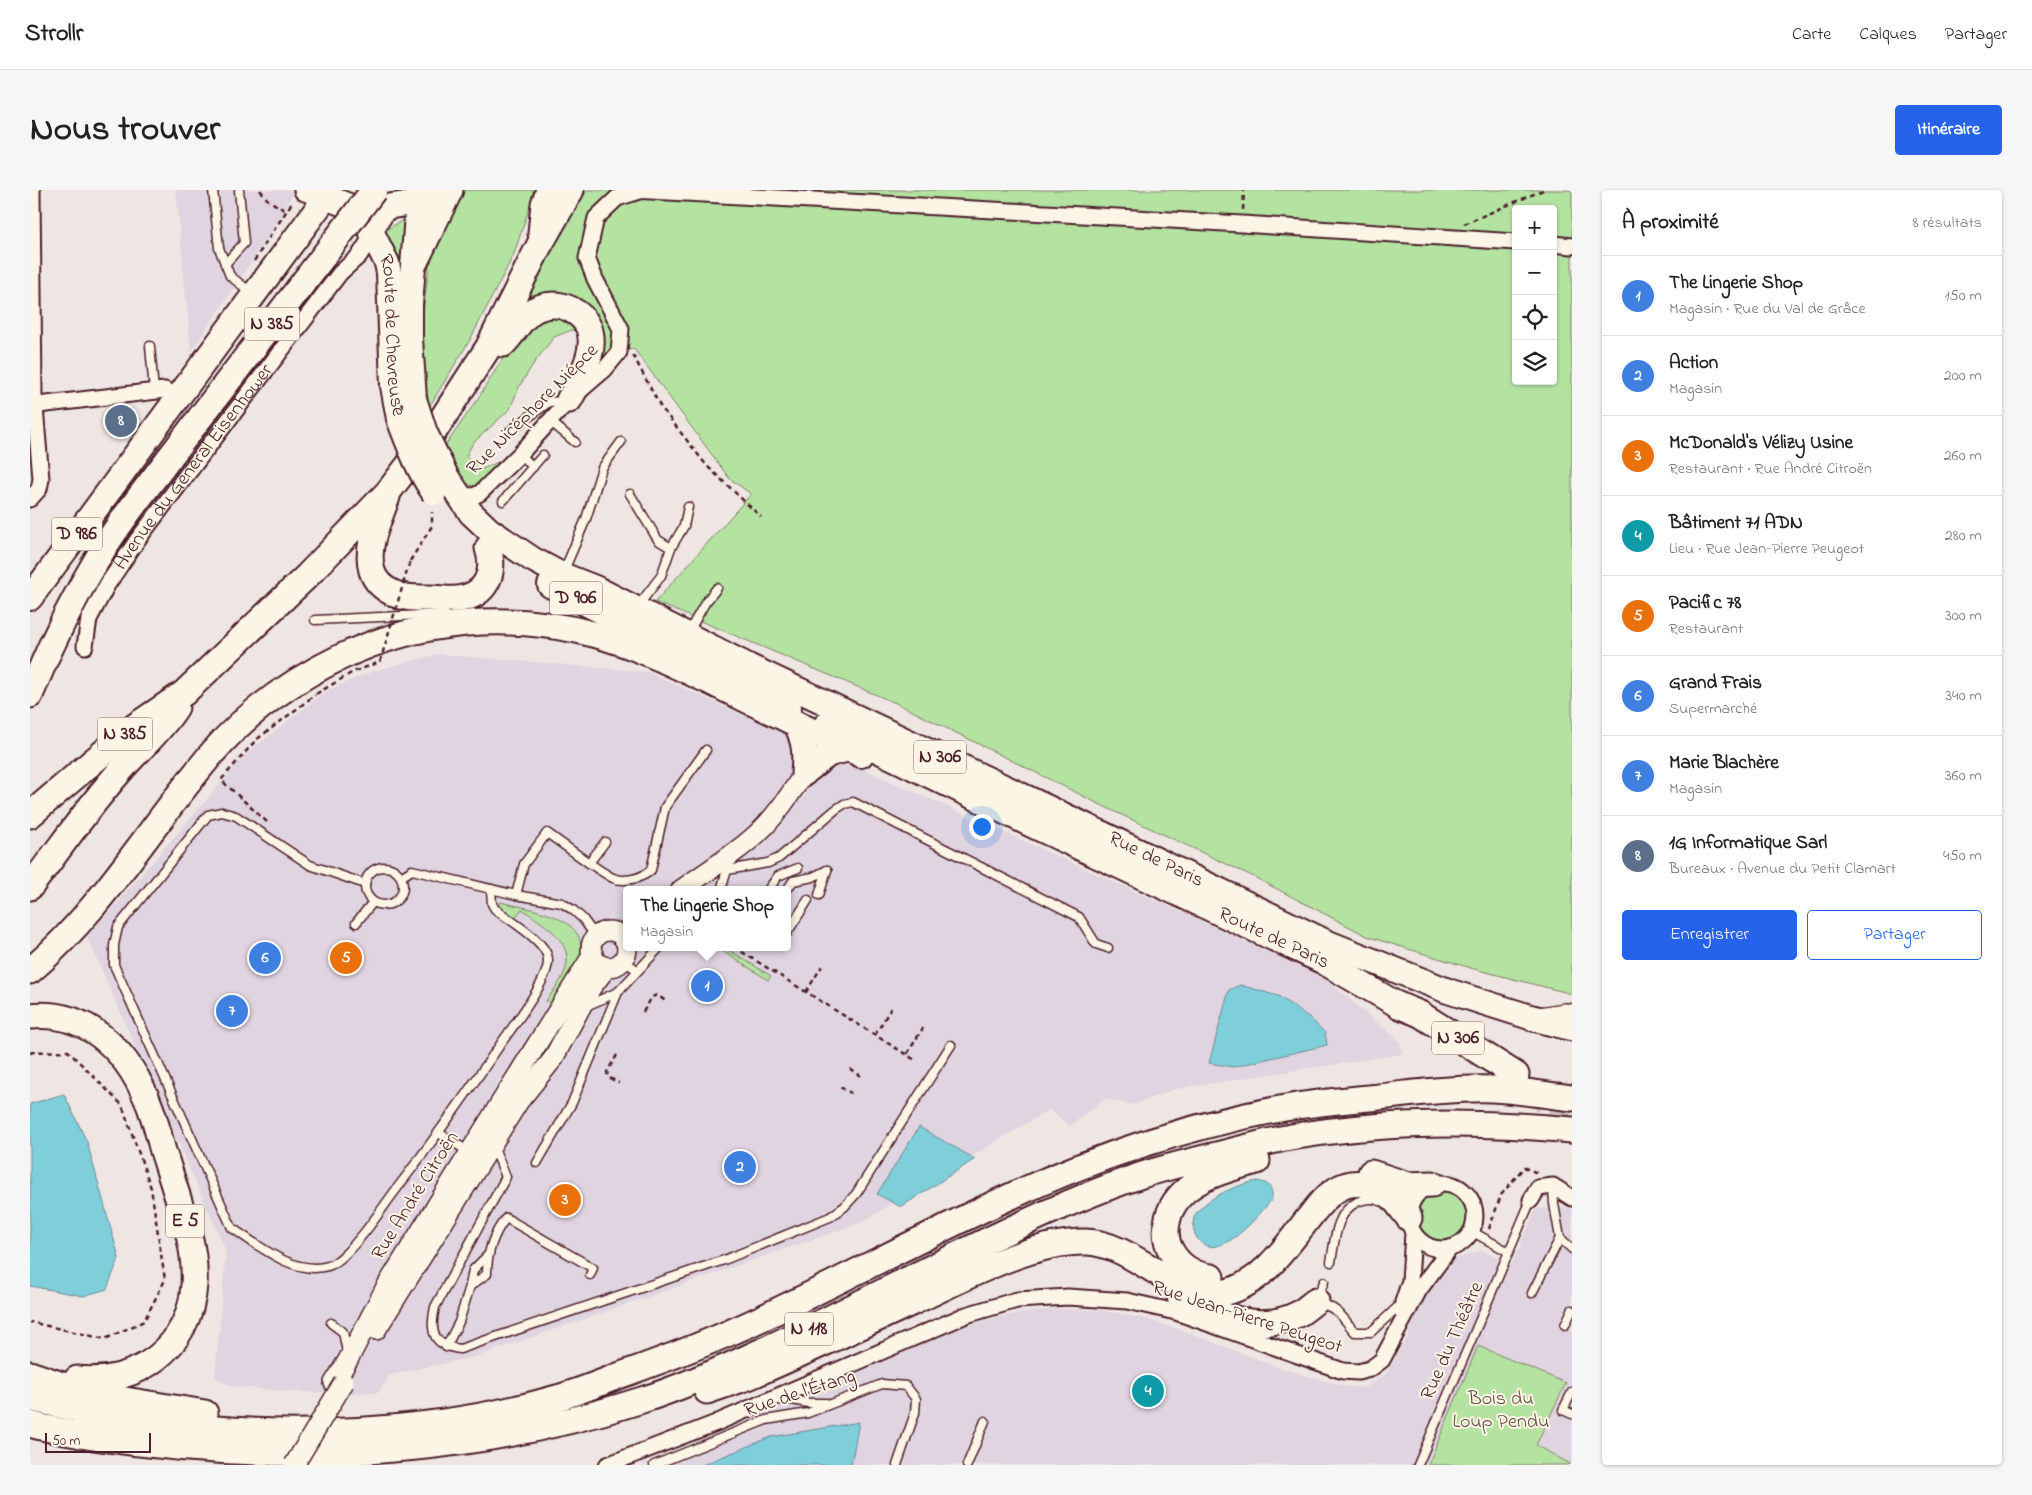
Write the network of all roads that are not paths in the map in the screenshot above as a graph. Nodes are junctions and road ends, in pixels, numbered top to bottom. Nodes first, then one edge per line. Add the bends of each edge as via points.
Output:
1 (32, 190) edge
2 (213, 190) edge
3 (239, 190) edge
4 (450, 190) edge
5 (549, 190) edge
6 (571, 190) edge
7 (639, 190) edge
8 (423, 194) edge
9 (324, 195) edge
10 (383, 198) edge
11 (361, 211) junction
12 (373, 234) junction
13 (1512, 242) edge
14 (1557, 244) edge
15 (539, 246) junction
16 (1572, 246) edge
17 (225, 264) junction
18 (414, 264) junction
19 (340, 273) junction
20 (254, 294) junction
21 (150, 346) dead end
22 (488, 348) junction
23 (154, 391) junction
24 (177, 397) junction
25 (569, 400) junction
26 (32, 405) edge
27 (551, 422) junction
28 (510, 431) dead end
29 (575, 442) dead end
30 (621, 442) dead end
31 (520, 454) junction
32 (543, 455) dead end
33 (533, 467) junction
34 (388, 492) junction
35 (442, 493) junction
36 (630, 494) dead end
37 (30, 499) edge
38 (504, 501) dead end
39 (688, 507) dead end
40 (488, 548) junction
41 (671, 548) junction
42 (562, 575) junction
43 (717, 588) dead end
44 (30, 598) edge
45 (635, 609) junction
46 (460, 618) junction
47 (315, 620) dead end
48 (687, 635) junction
49 (85, 646) dead end
50 (40, 654) edge
51 (742, 673) junction
52 (184, 693) junction
53 (30, 695) edge
54 (797, 724) junction
55 (849, 749) junction
56 (706, 750) dead end
57 (804, 773) junction
58 (30, 815) edge
59 (1038, 828) junction
60 (605, 842) dead end
61 (589, 863) junction
62 (726, 865) junction
63 (798, 868) dead end
64 (401, 876) junction
65 (365, 884) junction
66 (688, 886) edge
67 (723, 886) edge
68 (771, 886) edge
69 (790, 886) edge
70 (30, 887) edge
71 (491, 889) junction
72 (516, 895) junction
73 (819, 895) dead end
74 (808, 900) dead end
75 (373, 902) junction
76 (356, 923) dead end
77 (791, 927) edge
78 (594, 946) junction
79 (623, 948) edge
80 (1108, 948) dead end
81 (30, 971) edge
82 (618, 992) junction
83 (1398, 1005) joint
84 (580, 1008) junction
85 (1572, 1014) edge
86 (30, 1016) edge
87 (1533, 1018) junction
88 (1572, 1028) edge
89 (951, 1045) dead end
90 (1508, 1075) tunnel mouth
91 (1572, 1098) edge
92 (1442, 1123) junction
93 (1572, 1130) edge
94 (439, 1133) junction
95 (489, 1136) junction
96 (469, 1152) junction
97 (537, 1163) dead end
98 (1432, 1184) junction
99 (1553, 1186) junction
100 (1572, 1198) edge
101 (1531, 1200) joint
102 (1408, 1220) junction
103 (1482, 1237) junction
104 (1560, 1238) junction
105 (1450, 1248) junction
106 (1572, 1249) edge
107 (1509, 1252) junction
108 (1022, 1255) junction
109 (487, 1256) junction
110 (1332, 1262) dead end
111 (590, 1275) dead end
112 (470, 1286) junction
113 (1320, 1291) joint
114 (1532, 1293) dead end
115 (1403, 1302) junction
116 (1572, 1310) edge
117 (1402, 1320) junction
118 (331, 1323) dead end
119 (1565, 1325) dead end
120 (446, 1347) junction
121 (671, 1357) junction
122 (348, 1360) junction
123 (30, 1370) edge
124 (30, 1374) edge
125 (339, 1383) junction
126 (1572, 1392) edge
127 (776, 1397) junction
128 (30, 1398) edge
129 (830, 1403) junction
130 (1572, 1414) edge
131 (985, 1421) dead end
132 (30, 1424) edge
133 (540, 1429) junction
134 (284, 1465) edge
135 (294, 1465) edge
136 (607, 1465) edge
137 (654, 1465) edge
138 (897, 1465) edge
139 (967, 1465) edge
140 (1418, 1465) edge

1 - 26 street
2 - 17 lane via 219,248
3 - 17 lane via 244,243
4 - 18 highway
5 - 15 highway
6 - 15 highway, N 385
7 - 13 street, Rue Nicéphore Niépce
7 - 25 street, Rue Nicéphore Niépce via 617,198 596,218 587,258 621,329 619,352 605,369
8 - 10 main road
8 - 18 main road, D 906
9 - 11 main road
9 - 19 street
9 - 20 main road, D 986
10 - 11 main road
10 - 12 street, Avenue du Général Eisenhower
10 - 50 highway, N 385, bridge via 127,515
11 - 12 main road, Route de Chevreuse / D 906
12 - 19 street, Avenue du Général Eisenhower via 359,256
12 - 35 main road, Route de Chevreuse / D 906, bridge via 390,273 393,386 399,419 424,479
14 - 16 street
15 - 22 highway, N 385
17 - 20 lane via 230,276
18 - 35 main road, D 906, bridge via 410,305 414,399
19 - 49 street, Avenue du Général Eisenhower via 138,539 89,619
20 - 24 main road, D 986
21 - 23 lane
22 - 25 highway via 504,344 523,318 534,310 554,304 573,310 585,322 592,340 584,372
22 - 34 highway, N 385 via 431,436
23 - 24 street via 165,390
23 - 26 street
24 - 44 main road, D 986
25 - 27 street, Rue Nicéphore Niépce
25 - 28 lane via 549,402
26 - 37 street via 41,479 39,489
27 - 29 lane
27 - 31 street, Rue Nicéphore Niépce
30 - 42 lane via 602,468 586,519
31 - 33 lane
31 - 35 street, Rue Nicéphore Niépce via 480,493 474,496
32 - 33 lane
33 - 38 lane
34 - 40 highway via 371,542 370,561 378,582 394,594 457,599 475,593 491,573
34 - 52 highway, N 385
35 - 40 main road, Route de Chevreuse / D 906 via 460,521
35 - 42 main road, D 906 via 489,530
36 - 41 lane via 658,540
39 - 41 lane via 684,526
40 - 51 main road, Route de Chevreuse / D 906 via 531,575
41 - 45 lane via 661,576
42 - 45 main road, D 906
43 - 48 lane
45 - 48 main road, D 906
46 - 47 lane
46 - 54 highway via 556,626 613,640 665,660
46 - 81 highway via 357,649 317,668 248,717 215,750 88,910
48 - 51 main road, D 906
50 - 53 highway, N 385
51 - 59 main road, N 306
51 - 87 main road, Rue de Paris / N 306 via 1072,818 1328,943 1448,991
52 - 58 highway, N 385 via 131,729
52 - 70 highway via 168,720 121,770
54 - 55 highway
54 - 57 highway via 805,742
55 - 57 main road via 829,754
55 - 59 main road via 980,810
56 - 61 lane via 665,808 651,870 646,875 616,880
57 - 62 street via 764,827
59 - 83 main road, Route de Paris / N 306 via 1322,961
60 - 61 lane
61 - 72 lane via 547,834 524,864
62 - 66 street
62 - 67 lane
62 - 80 lane via 768,863 779,858 835,810 853,802 1080,917 1096,944
63 - 68 lane via 778,876
64 - 65 lane via 393,869 383,867 373,870
64 - 71 lane via 412,870
64 - 75 lane via 403,889 397,900 385,905
65 - 75 lane via 368,897
65 - 94 lane via 310,865 236,816 222,812 208,815 118,927 114,965 232,1228 281,1258 313,1267 328,1266 340,1259 360,1238
69 - 73 lane via 793,881 827,870
71 - 72 lane
71 - 94 lane via 495,909 538,941 545,950 548,960 546,974
72 - 78 lane via 562,903 573,910 583,919
74 - 77 lane
75 - 76 lane
78 - 79 street via 604,932
78 - 79 street via 596,961
78 - 95 street, Rue André Citroën
79 - 82 lane
79 - 84 street, Rue André Citroën via 591,988
82 - 84 lane
82 - 97 lane via 572,1103
83 - 90 highway, N 306 via 1420,1014
84 - 95 street, Rue André Citroën via 553,1059
85 - 87 street, Rue de Paris
86 - 123 highway, E 5 via 50,1015 92,1029 118,1051 136,1076 147,1099 190,1235 194,1285 188,1314 172,1344 149,1365 107,1380
87 - 88 highway, N 306
89 - 120 lane via 856,1194 830,1217 705,1266 460,1349
91 - 121 highway, N 118 via 1491,1089 1414,1093 1294,1106 1173,1134 1086,1164 1010,1196 758,1320
92 - 93 highway, N 118
92 - 98 highway via 1270,1157 1213,1175 1200,1181 1175,1202 1166,1223 1166,1236 1182,1266 1202,1276 1225,1276 1248,1264 1318,1188 1338,1174 1358,1170 1408,1185
92 - 133 highway, N 118 via 1290,1137 1143,1175 1002,1233 812,1328 695,1380 644,1399
94 - 96 lane
95 - 96 street, Rue André Citroën
95 - 120 lane via 506,1177 435,1307 433,1333
95 - 125 street, Rue André Citroën
96 - 122 street, Rue André Citroën via 386,1287
98 - 102 street via 1414,1197
98 - 103 street via 1454,1185 1463,1190 1471,1199
99 - 100 street
99 - 101 street via 1538,1188
99 - 104 lane
101 - 107 lane, Rue du Théâtre
102 - 105 street via 1420,1241 1429,1247
102 - 108 highway via 1393,1198 1373,1186 1355,1183 1338,1188 1329,1194 1260,1274 1237,1289 1224,1292 1197,1291 1121,1252 1092,1242 1056,1244
102 - 110 lane via 1375,1199 1349,1206 1339,1221
102 - 115 street via 1410,1281
103 - 105 street via 1466,1239
103 - 107 lane
104 - 106 lane
104 - 114 lane
105 - 117 street, Rue Jean-Pierre Peugeot
107 - 140 lane, Rue du Théâtre
108 - 113 highway via 1072,1254 1104,1259 1198,1306 1245,1322 1266,1323 1299,1314
108 - 133 highway via 748,1377 626,1416
109 - 111 lane via 499,1226 506,1218 594,1268
109 - 112 lane via 474,1270
109 - 112 lane via 487,1274
112 - 120 lane via 459,1322
113 - 115 lane via 1355,1332 1371,1332
115 - 117 street
116 - 119 lane
117 - 127 street, Rue Jean-Pierre Peugeot via 1382,1360 1370,1369 1358,1372 1343,1371 1176,1312 1127,1301 1068,1297 1018,1300 966,1314
118 - 122 lane via 343,1332
121 - 124 highway via 493,1401 388,1415 256,1420 80,1391
121 - 128 highway, N 118 via 559,1398 503,1411 388,1428 325,1432 206,1429 100,1414
122 - 125 street, Rue André Citroën
125 - 134 street, Rue André Citroën
125 - 135 street, Rue André Citroën, bridge
126 - 130 lane via 1563,1410
127 - 129 lane
127 - 136 street, Rue Jean-Pierre Peugeot
129 - 137 lane, Rue de l'Étang via 808,1413 766,1420
129 - 138 lane, Rue de l'Étang via 882,1384 906,1386 916,1399 915,1413
131 - 139 lane
132 - 133 highway, N 118 via 184,1452 273,1457 425,1449

